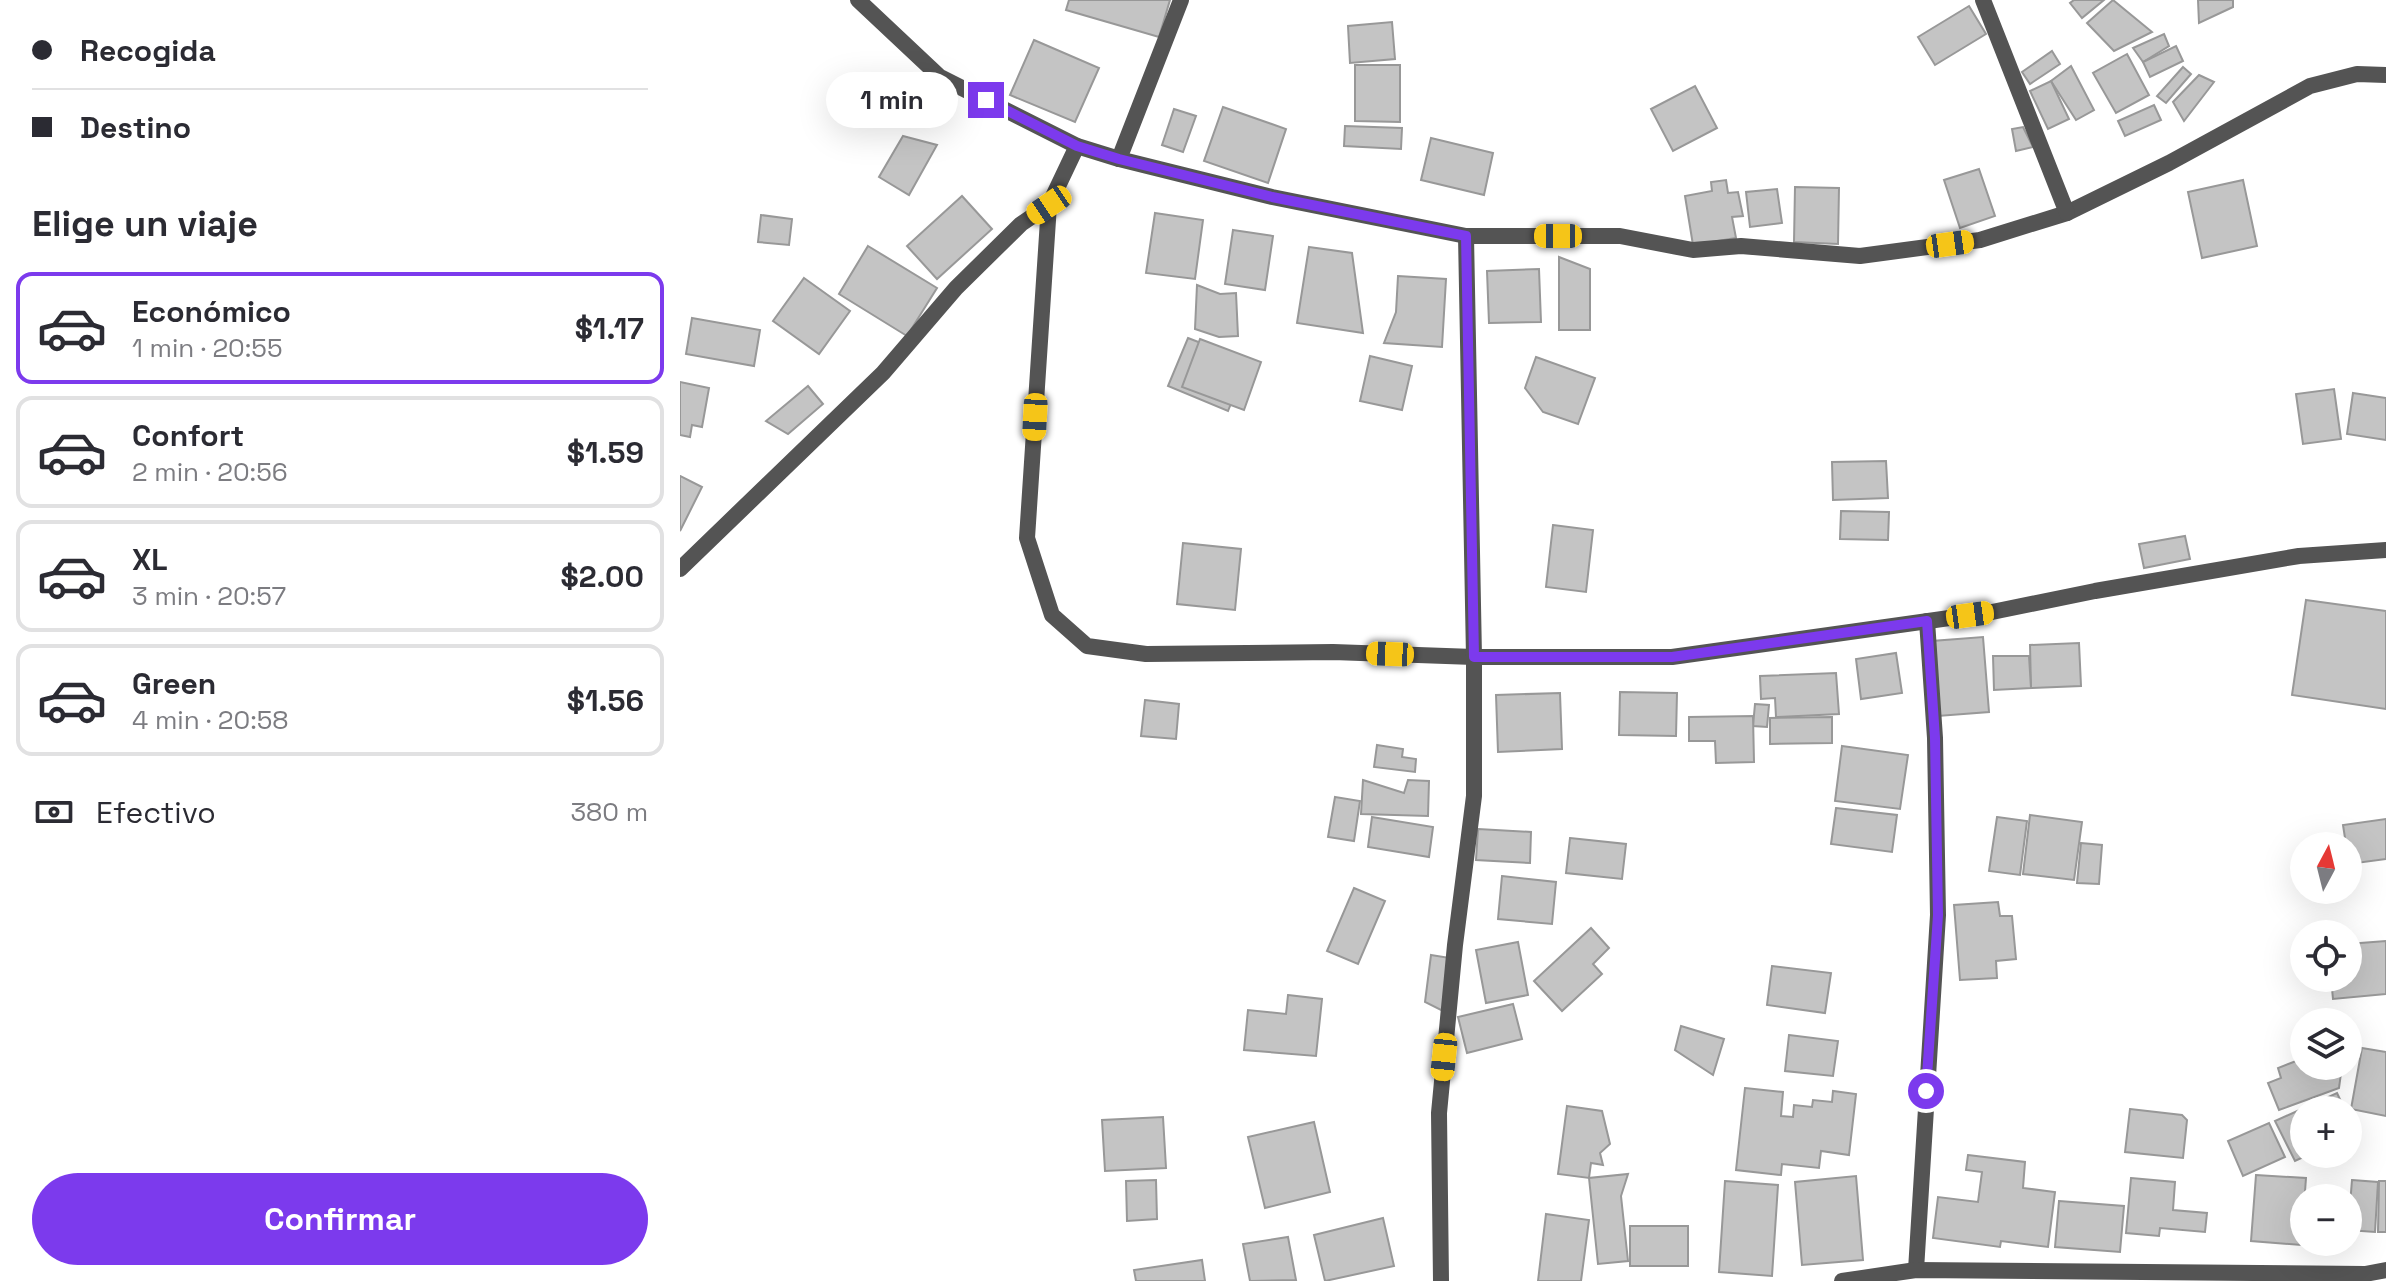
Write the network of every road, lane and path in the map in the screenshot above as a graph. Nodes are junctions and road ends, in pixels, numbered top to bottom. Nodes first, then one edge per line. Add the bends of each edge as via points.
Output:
1 (858, 0) edge
2 (1181, 0) edge
3 (1983, 0) edge
4 (2386, 75) edge
5 (1077, 146) junction
6 (1119, 159) junction
7 (1049, 205) junction
8 (2067, 213) junction
9 (1466, 236) junction
10 (2386, 550) edge
11 (680, 569) edge
12 (1927, 621) junction
13 (1474, 657) junction
14 (1916, 1270) junction
15 (2386, 1270) edge
16 (2030, 1276) edge
17 (1441, 1281) edge
18 (1842, 1281) edge

1 - 5 street via 940,77
2 - 6 street
3 - 8 street
4 - 8 street via 2357,74 2310,86
5 - 6 street
5 - 7 street
6 - 9 street
7 - 11 street via 1021,224 967,277 883,373
7 - 13 street via 1027,538 1052,615 1087,646 1146,654
8 - 9 street via 1980,240 1860,256 1741,246 1693,250 1620,236
9 - 13 street
10 - 12 street via 2299,556
12 - 13 street via 1672,657
12 - 14 street via 1938,915
13 - 17 street via 1474,796 1439,1113
14 - 16 street
14 - 18 street
15 - 16 street

